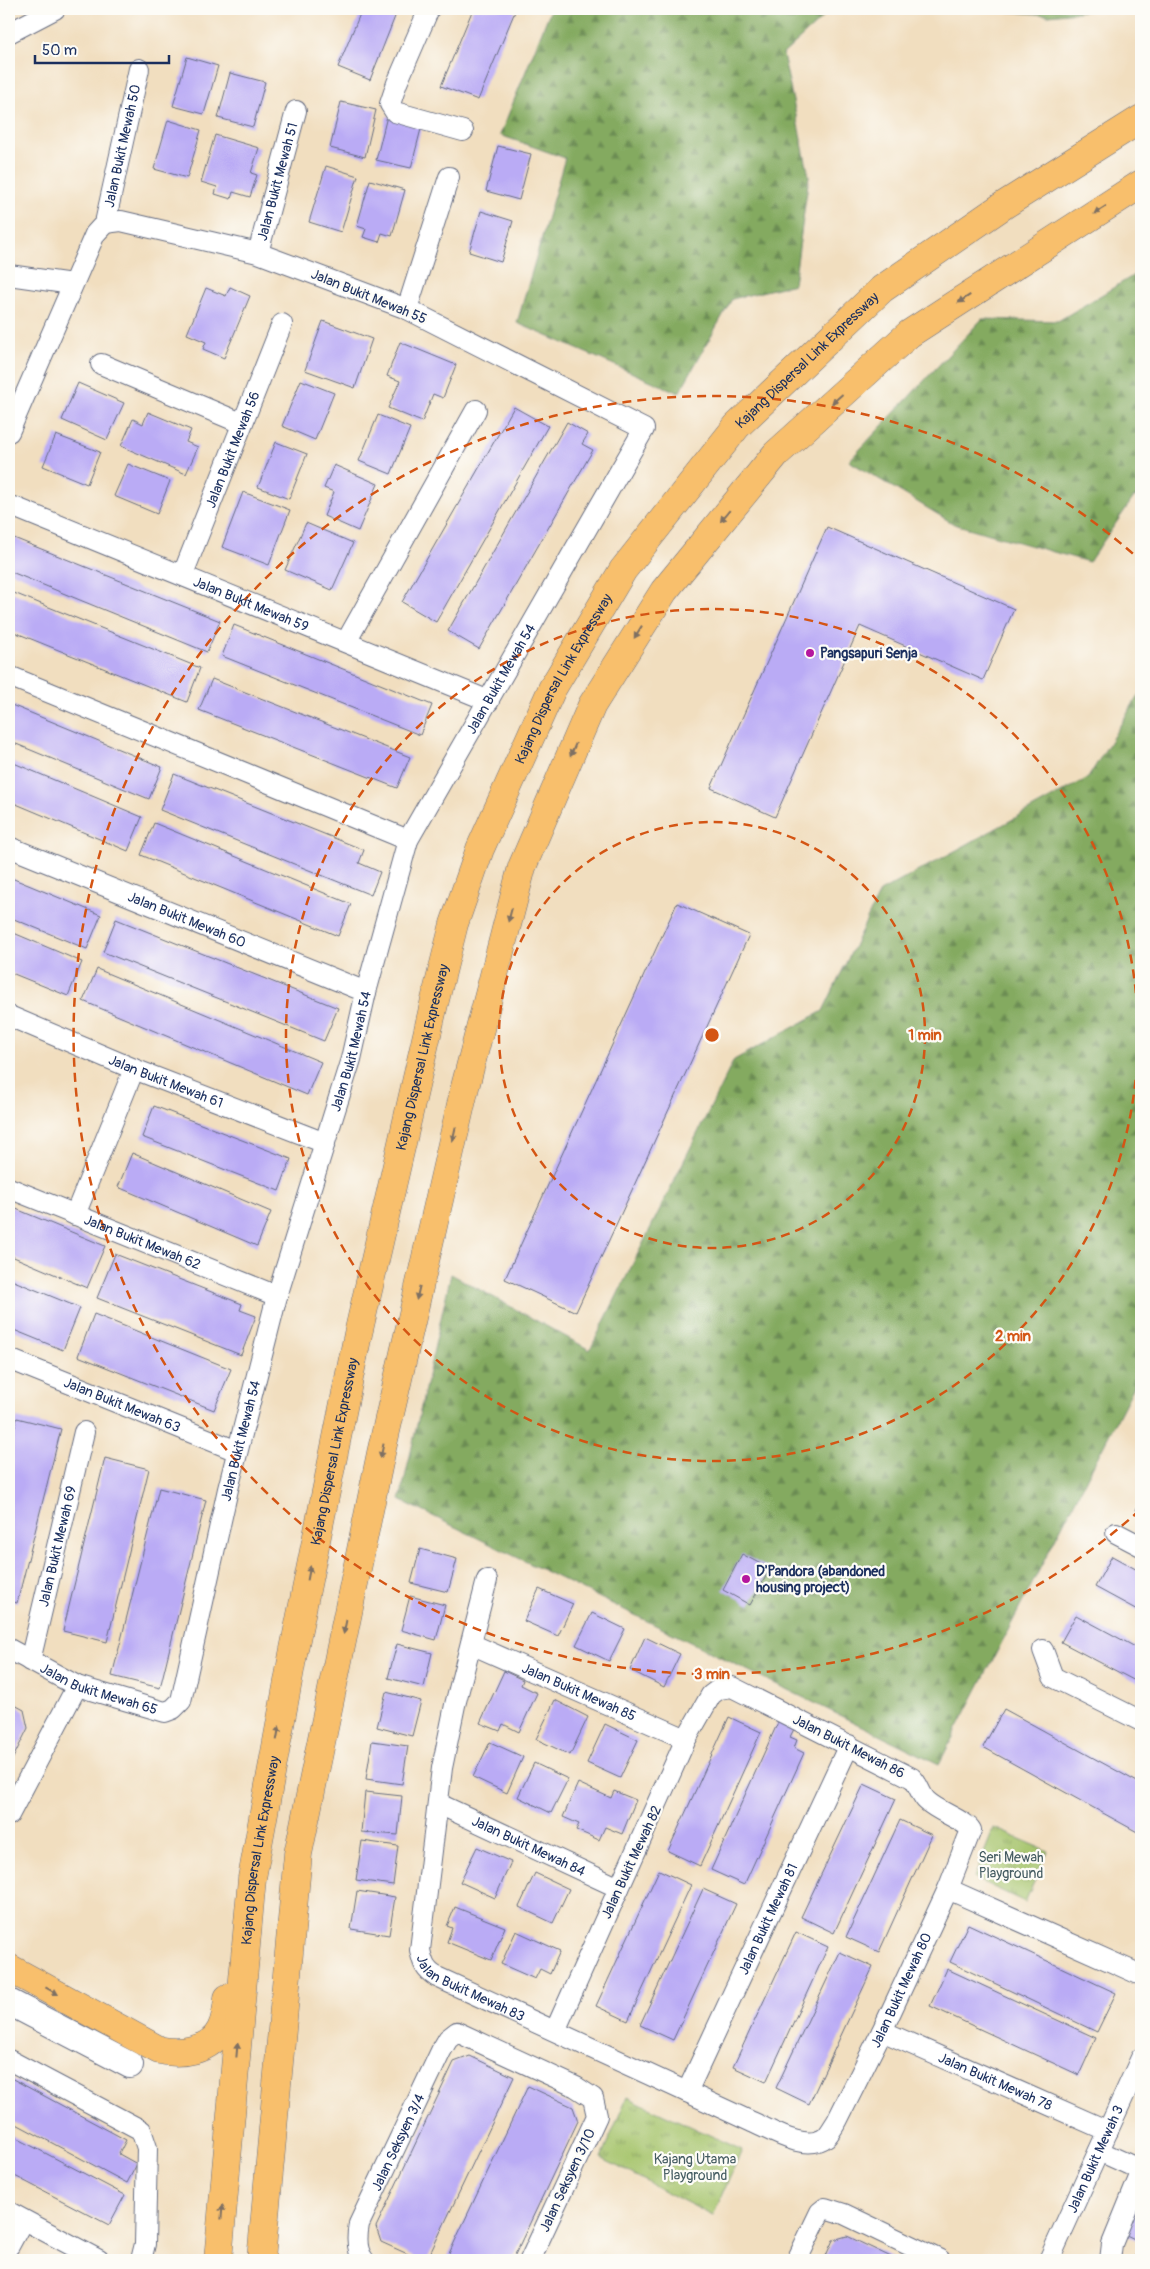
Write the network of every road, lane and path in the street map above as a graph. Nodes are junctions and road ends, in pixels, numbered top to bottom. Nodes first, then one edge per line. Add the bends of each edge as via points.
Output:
1 (55, 9) edge
2 (429, 9) edge
3 (9, 33) edge
4 (139, 69) dead end
5 (296, 111) dead end
6 (1141, 119) edge
7 (463, 131) dead end
8 (449, 177) dead end
9 (1141, 184) edge
10 (105, 223) junction
11 (258, 253) junction
12 (9, 275) edge
13 (72, 284) junction
14 (407, 308) junction
15 (282, 324) dead end
16 (101, 364) dead end
17 (476, 410) dead end
18 (241, 423) junction
19 (644, 429) joint
20 (9, 432) edge
21 (14, 507) dead end
22 (183, 574) junction
23 (346, 642) junction
24 (9, 676) edge
25 (489, 701) junction
26 (408, 840) junction
27 (9, 847) edge
28 (366, 992) junction
29 (9, 1016) edge
30 (134, 1069) junction
31 (325, 1143) junction
32 (9, 1188) edge
33 (75, 1215) junction
34 (277, 1296) junction
35 (9, 1359) edge
36 (84, 1432) dead end
37 (237, 1451) junction
38 (1116, 1533) dead end
39 (1141, 1546) edge
40 (487, 1580) dead end
41 (471, 1644) junction
42 (9, 1649) edge
43 (1043, 1650) dead end
44 (30, 1661) junction
45 (77, 1686) junction
46 (711, 1695) joint
47 (165, 1712) joint
48 (1141, 1721) edge
49 (686, 1739) junction
50 (849, 1745) junction
51 (439, 1804) junction
52 (9, 1816) edge
53 (971, 1831) joint
54 (252, 1878) junction
55 (619, 1888) junction
56 (948, 1889) junction
57 (9, 1968) edge
58 (1141, 1975) edge
59 (9, 2002) edge
60 (555, 2031) junction
61 (882, 2031) junction
62 (457, 2032) joint
63 (1141, 2058) edge
64 (9, 2060) edge
65 (130, 2065) dead end
66 (687, 2092) junction
67 (1108, 2131) junction
68 (820, 2141) joint
69 (1099, 2151) junction
70 (1141, 2171) edge
71 (16, 2216) edge
72 (9, 2246) edge
73 (99, 2260) edge
74 (141, 2260) edge
75 (218, 2260) edge
76 (261, 2260) edge
77 (364, 2260) edge
78 (530, 2260) edge
79 (797, 2260) edge
80 (940, 2260) edge
81 (1049, 2260) edge
82 (1110, 2260) edge

1 - 3 street
2 - 7 street via 390,104 395,112
4 - 10 street, Jalan Bukit Mewah 50
5 - 11 street, Jalan Bukit Mewah 51
54 -> 6 highway, Kajang Dispersal Link Expressway via 293,1654 358,1334 454,924 480,849 552,689 623,570 737,426 882,289 1004,205
8 - 14 street
9 -> 76 highway via 909,334 776,454 664,591 592,705 522,867 465,1087 381,1453 298,1854
10 - 11 street, Jalan Bukit Mewah 55 via 122,220
10 - 13 street via 95,234
11 - 14 street, Jalan Bukit Mewah 55
12 - 13 street
13 - 20 street
14 - 19 street, Jalan Bukit Mewah 55
15 - 18 street, Jalan Bukit Mewah 56
16 - 18 street
17 - 23 street
18 - 22 street, Jalan Bukit Mewah 56
19 - 25 street, Jalan Bukit Mewah 54
21 - 22 street, Jalan Bukit Mewah 59
22 - 23 street, Jalan Bukit Mewah 59
23 - 25 street, Jalan Bukit Mewah 59
24 - 26 street
25 - 26 street, Jalan Bukit Mewah 54
26 - 28 street, Jalan Bukit Mewah 54
27 - 28 street, Jalan Bukit Mewah 60
28 - 31 street, Jalan Bukit Mewah 54 via 351,1059
29 - 30 street, Jalan Bukit Mewah 61
30 - 31 street, Jalan Bukit Mewah 61
30 - 33 street
31 - 34 street, Jalan Bukit Mewah 54
32 - 33 street, Jalan Bukit Mewah 62
33 - 34 street, Jalan Bukit Mewah 62
34 - 37 street, Jalan Bukit Mewah 54
35 - 37 street, Jalan Bukit Mewah 63
36 - 44 street, Jalan Bukit Mewah 69
37 - 47 street, Jalan Bukit Mewah 54 via 181,1701
38 - 39 street
40 - 41 street, Jalan Bukit Mewah 83
41 - 49 street, Jalan Bukit Mewah 85
41 - 51 street, Jalan Bukit Mewah 83 via 442,1768
42 - 44 street, Jalan Bukit Mewah 65
43 - 48 street via 1053,1677
44 - 45 street, Jalan Bukit Mewah 65
45 - 47 street, Jalan Bukit Mewah 65
45 - 52 street
46 - 49 street, Jalan Bukit Mewah 82
46 - 50 street, Jalan Bukit Mewah 86 via 719,1689 732,1687
49 - 55 street, Jalan Bukit Mewah 82
50 - 53 street, Jalan Bukit Mewah 86 via 912,1778 926,1801
50 - 66 street, Jalan Bukit Mewah 81
51 - 55 street, Jalan Bukit Mewah 84
51 - 60 street, Jalan Bukit Mewah 83 via 420,1950 423,1964 437,1977
53 - 56 street, Jalan Bukit Mewah 80
57 -> 54 highway via 159,2050 172,2053 196,2049 221,2031 226,2015 235,1929
75 -> 54 highway, Kajang Dispersal Link Expressway
55 - 60 street, Jalan Bukit Mewah 82
56 - 58 street
56 - 61 street, Jalan Bukit Mewah 80
59 - 65 street
60 - 66 street, Jalan Bukit Mewah 83
61 - 67 street, Jalan Bukit Mewah 78
61 - 68 street, Jalan Bukit Mewah 80 via 836,2121
62 - 77 street, Jalan Seksyen 3/4 via 441,2051 359,2224 358,2240
62 - 78 street, Jalan Seksyen 3/10 via 593,2098 597,2116
63 - 67 street, Jalan Bukit Mewah 3
64 - 74 street via 141,2130 147,2148 145,2244
66 - 68 street, Jalan Bukit Mewah 83 via 799,2142
67 - 69 street, Jalan Bukit Mewah 3
69 - 70 street
69 - 81 street, Jalan Bukit Mewah 3
70 - 82 street via 1112,2244
71 - 72 street
71 - 73 street
79 - 80 street via 822,2210 829,2208

